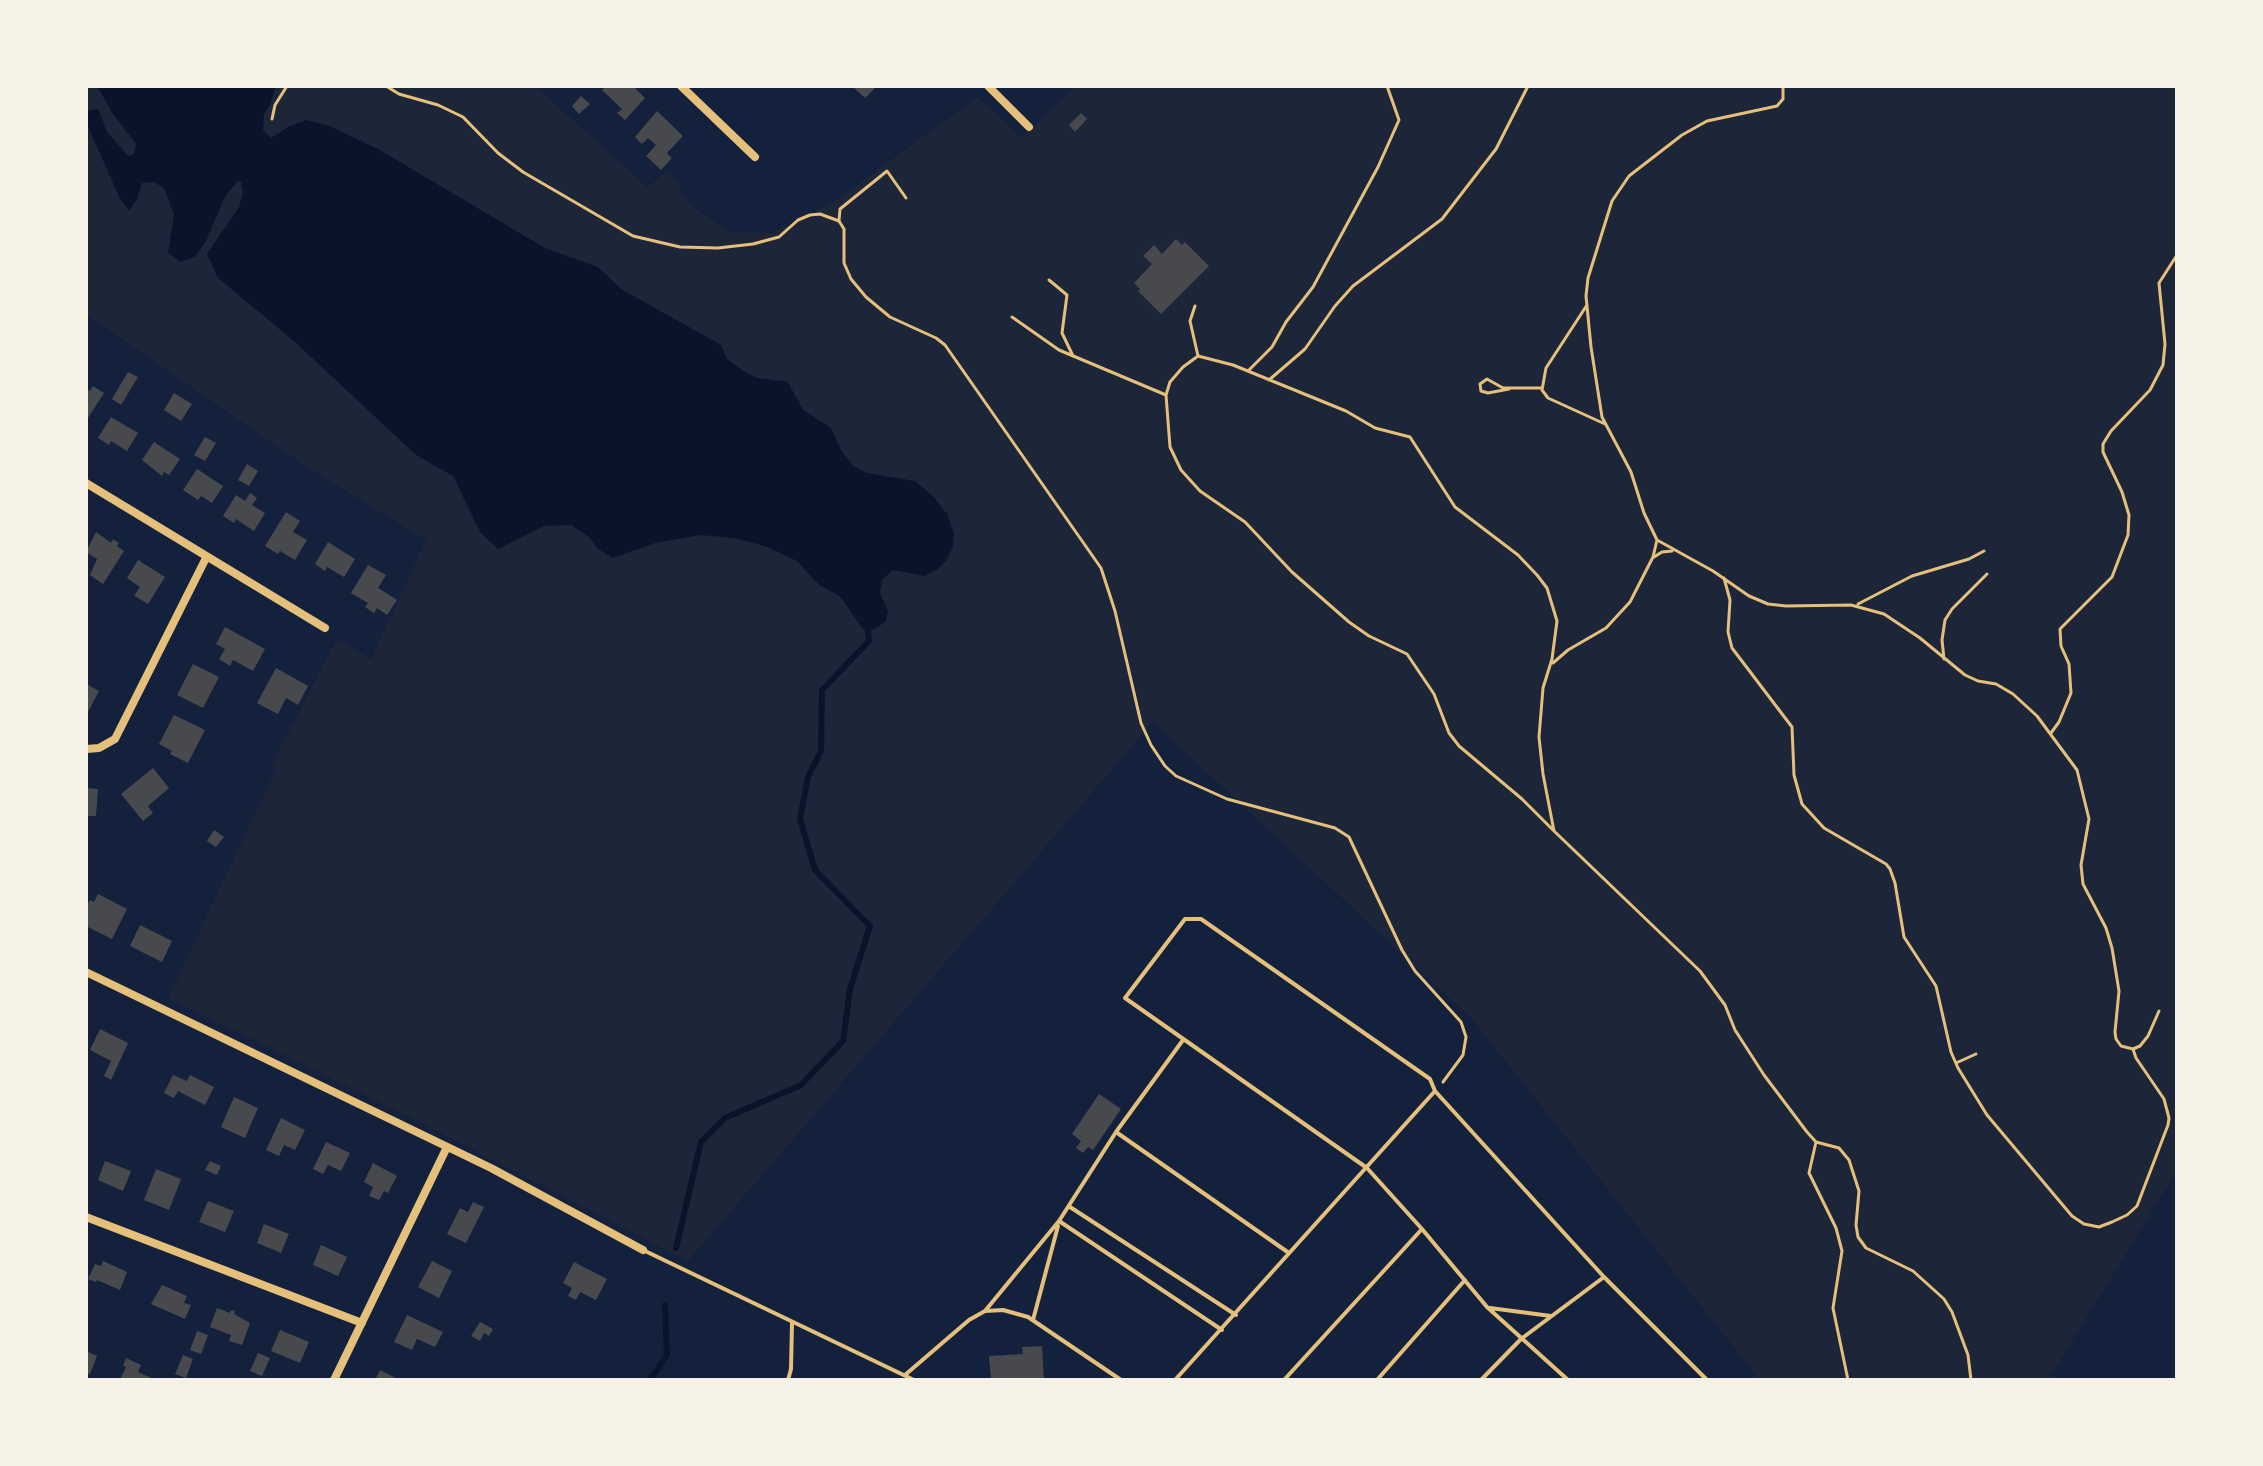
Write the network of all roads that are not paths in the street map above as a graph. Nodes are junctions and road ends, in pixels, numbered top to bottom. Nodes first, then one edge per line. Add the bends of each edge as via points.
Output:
1 (681, 86) edge
2 (988, 86) edge
3 (1029, 127) dead end
4 (755, 157) dead end
5 (86, 483) edge
6 (206, 558) junction
7 (325, 628) dead end
8 (86, 749) edge
9 (86, 972) edge
10 (1183, 1040) junction
11 (1435, 1091) junction
12 (1116, 1132) junction
13 (447, 1147) junction
14 (1367, 1168) junction
15 (1069, 1206) junction
16 (86, 1217) edge
17 (1059, 1221) junction
18 (1422, 1229) junction
19 (643, 1250) joint
20 (1289, 1253) junction
21 (1604, 1277) junction
22 (1465, 1280) junction
23 (1487, 1307) junction
24 (985, 1311) junction
25 (1236, 1315) junction
26 (1551, 1316) junction
27 (1033, 1320) junction
28 (362, 1323) junction
29 (792, 1323) junction
30 (1222, 1330) junction
31 (1521, 1339) junction
32 (905, 1375) junction
33 (334, 1380) edge
34 (788, 1380) edge
35 (914, 1380) edge
36 (1121, 1380) edge
37 (1175, 1380) edge
38 (1284, 1380) edge
39 (1377, 1380) edge
40 (1481, 1380) edge
41 (1568, 1380) edge
42 (1707, 1380) edge

1 - 4 street
2 - 3 street
5 - 6 street
6 - 7 street
6 - 8 street via 115,739
9 - 13 street
10 - 11 lane via 1125,998 1184,921 1198,918 1406,1061 1432,1081
10 - 12 lane
10 - 14 lane
11 - 14 lane
11 - 21 lane
12 - 15 lane
12 - 20 lane
13 - 19 street
13 - 28 street
14 - 18 lane
14 - 20 lane
15 - 17 lane
15 - 25 lane
16 - 28 street
17 - 24 lane
17 - 27 lane
17 - 30 lane
18 - 22 lane
18 - 38 lane
19 - 29 lane
20 - 25 lane
21 - 26 lane
21 - 42 lane
22 - 23 lane
22 - 39 lane
23 - 26 lane
23 - 31 lane
24 - 27 lane via 1003,1310
24 - 32 lane
25 - 30 lane
26 - 31 lane
27 - 36 lane
28 - 33 street
29 - 32 lane
29 - 34 lane
30 - 37 lane
31 - 40 lane
31 - 41 lane
32 - 35 lane

